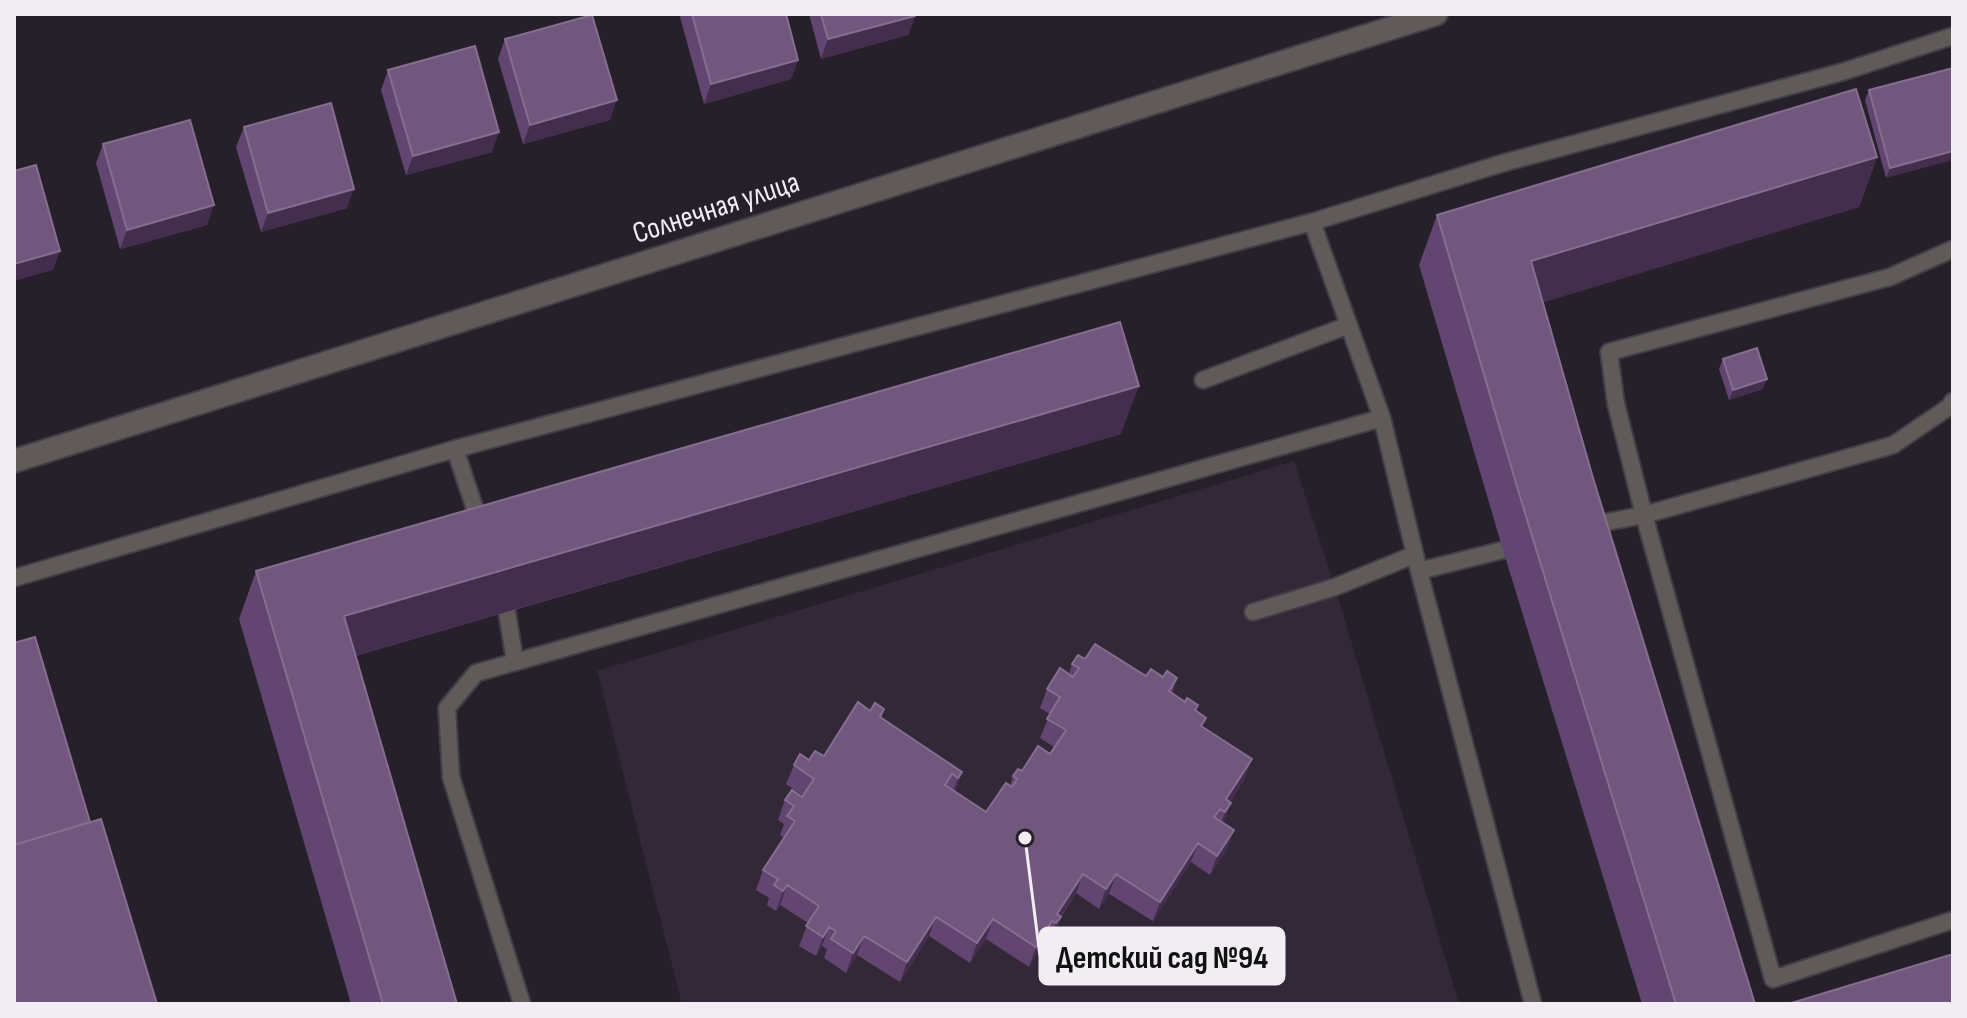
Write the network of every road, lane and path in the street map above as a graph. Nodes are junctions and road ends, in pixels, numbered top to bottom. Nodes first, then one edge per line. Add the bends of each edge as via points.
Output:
1 (1436, 14) edge
2 (1953, 36) edge
3 (1312, 222) junction
4 (1953, 249) edge
5 (1349, 325) junction
6 (1203, 380) dead end
7 (1953, 401) edge
8 (1382, 418) junction
9 (455, 449) junction
10 (14, 461) edge
11 (1644, 515) junction
12 (1575, 529) edge
13 (488, 547) edge
14 (1503, 550) dead end
15 (1416, 563) junction
16 (14, 578) edge
17 (507, 612) edge
18 (1253, 612) dead end
19 (515, 662) junction
20 (1953, 920) edge
21 (522, 1004) edge
22 (1533, 1004) edge

1 - 10 street, Солнечная улица
2 - 3 lane
3 - 5 lane
3 - 9 lane
4 - 11 lane via 1890,277 1609,352 1616,404
5 - 6 lane
5 - 8 lane
7 - 11 lane via 1893,445
8 - 15 lane
8 - 19 lane
9 - 13 lane
9 - 16 lane
11 - 12 lane
11 - 20 lane via 1773,979
14 - 15 lane
15 - 18 lane
15 - 22 lane
17 - 19 lane
19 - 21 lane via 476,673 447,708 451,777

